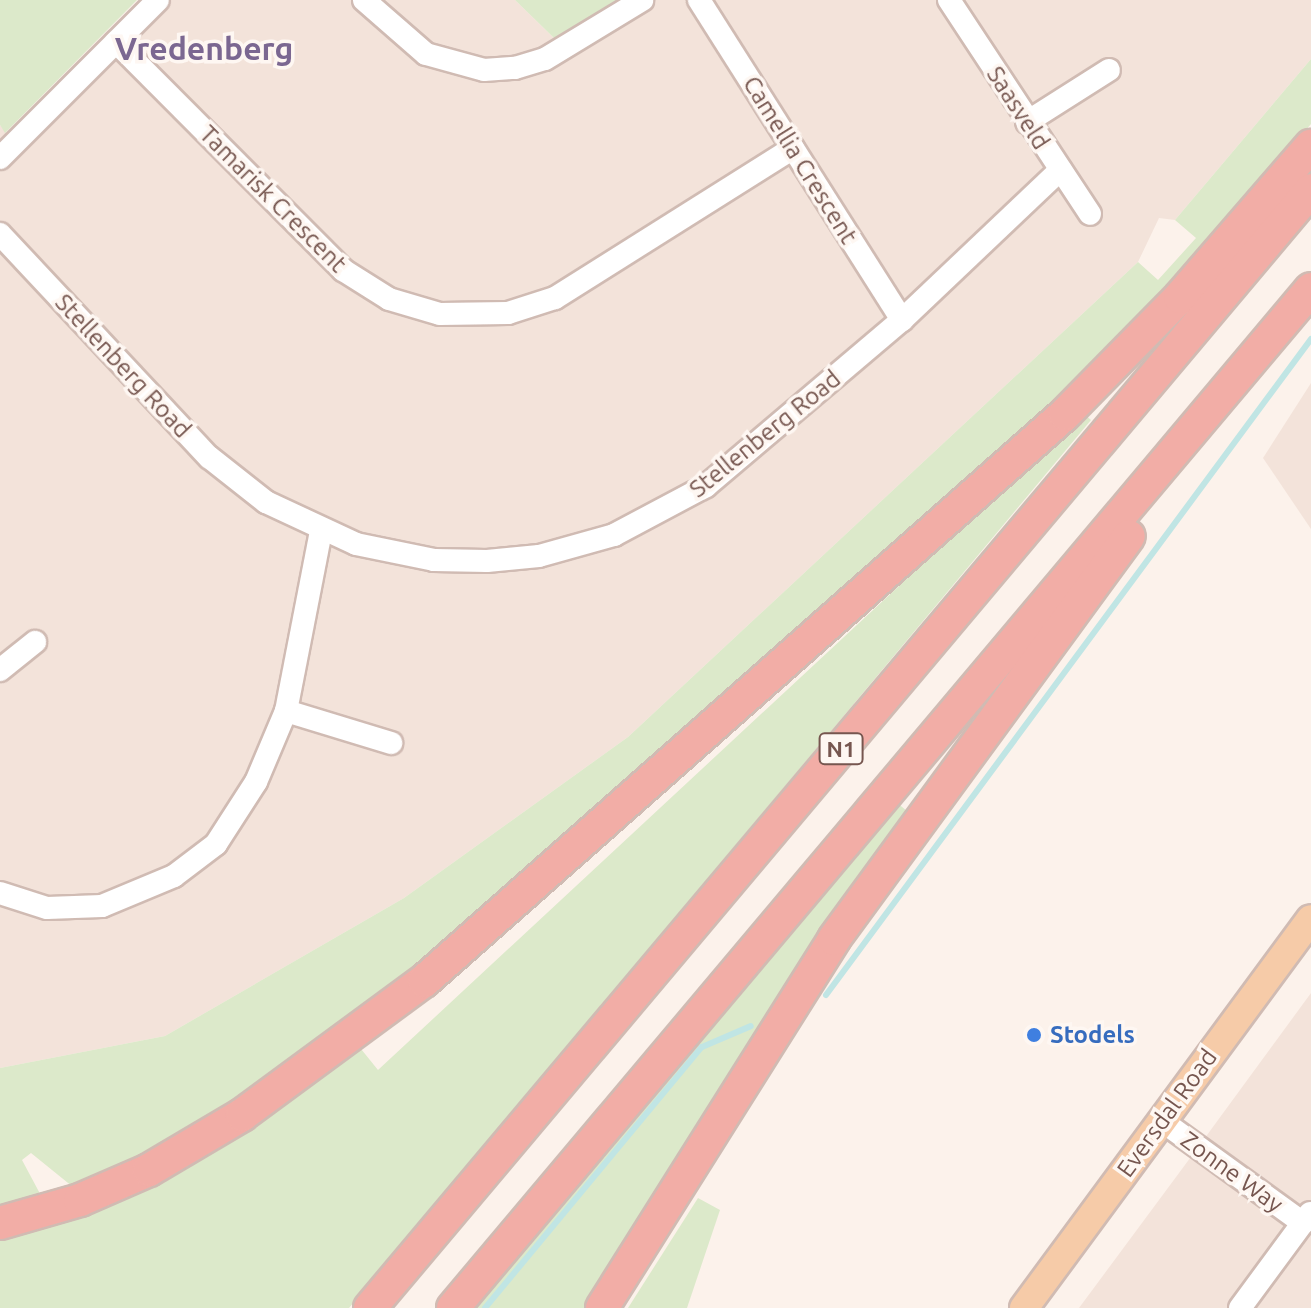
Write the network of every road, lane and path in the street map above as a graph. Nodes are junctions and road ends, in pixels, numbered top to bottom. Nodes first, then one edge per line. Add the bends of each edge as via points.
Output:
1 (158, 0) edge
2 (364, 0) edge
3 (642, 0) edge
4 (699, 0) edge
5 (949, 0) edge
6 (116, 42) junction
7 (1109, 70) dead end
8 (1027, 122) junction
9 (1311, 146) edge
10 (793, 148) junction
11 (0, 158) edge
12 (1060, 170) junction
13 (1311, 190) edge
14 (1090, 214) dead end
15 (0, 234) edge
16 (1307, 293) edge
17 (902, 320) junction
18 (321, 531) junction
19 (35, 642) dead end
20 (0, 670) edge
21 (286, 711) junction
22 (391, 743) dead end
23 (0, 893) edge
24 (1311, 919) edge
25 (1162, 1121) junction
26 (1307, 1218) edge
27 (5, 1222) edge
28 (370, 1308) edge
29 (453, 1308) edge
30 (602, 1308) edge
31 (1024, 1308) edge
32 (1240, 1308) edge

1 - 6 street
2 - 3 street via 426,54 484,70 545,59
4 - 10 street, Camellia Crescent
5 - 8 street, Saasveld
6 - 10 street, Tamarisk Crescent via 343,270 389,299 440,314 500,314 555,298
6 - 11 street
7 - 8 street
8 - 12 street, Saasveld
9 - 27 highway via 1180,297 1065,414 424,981 209,1136 108,1188
10 - 17 street, Camellia Crescent
12 - 14 street, Saasveld
12 - 17 street, Stellenberg Road
13 - 28 highway, N1
15 - 18 street, Stellenberg Road via 209,457 266,502
16 - 29 highway, N1
16 - 30 highway via 834,939
17 - 18 street, Stellenberg Road via 706,486 614,535 539,556 460,561 382,551
18 - 21 street
19 - 20 street
21 - 22 street
21 - 23 street via 256,782 216,844 174,876 102,906 47,908
24 - 25 main road, Eversdal Road
25 - 26 street, Zonne Way
25 - 31 main road, Eversdal Road
26 - 32 street

